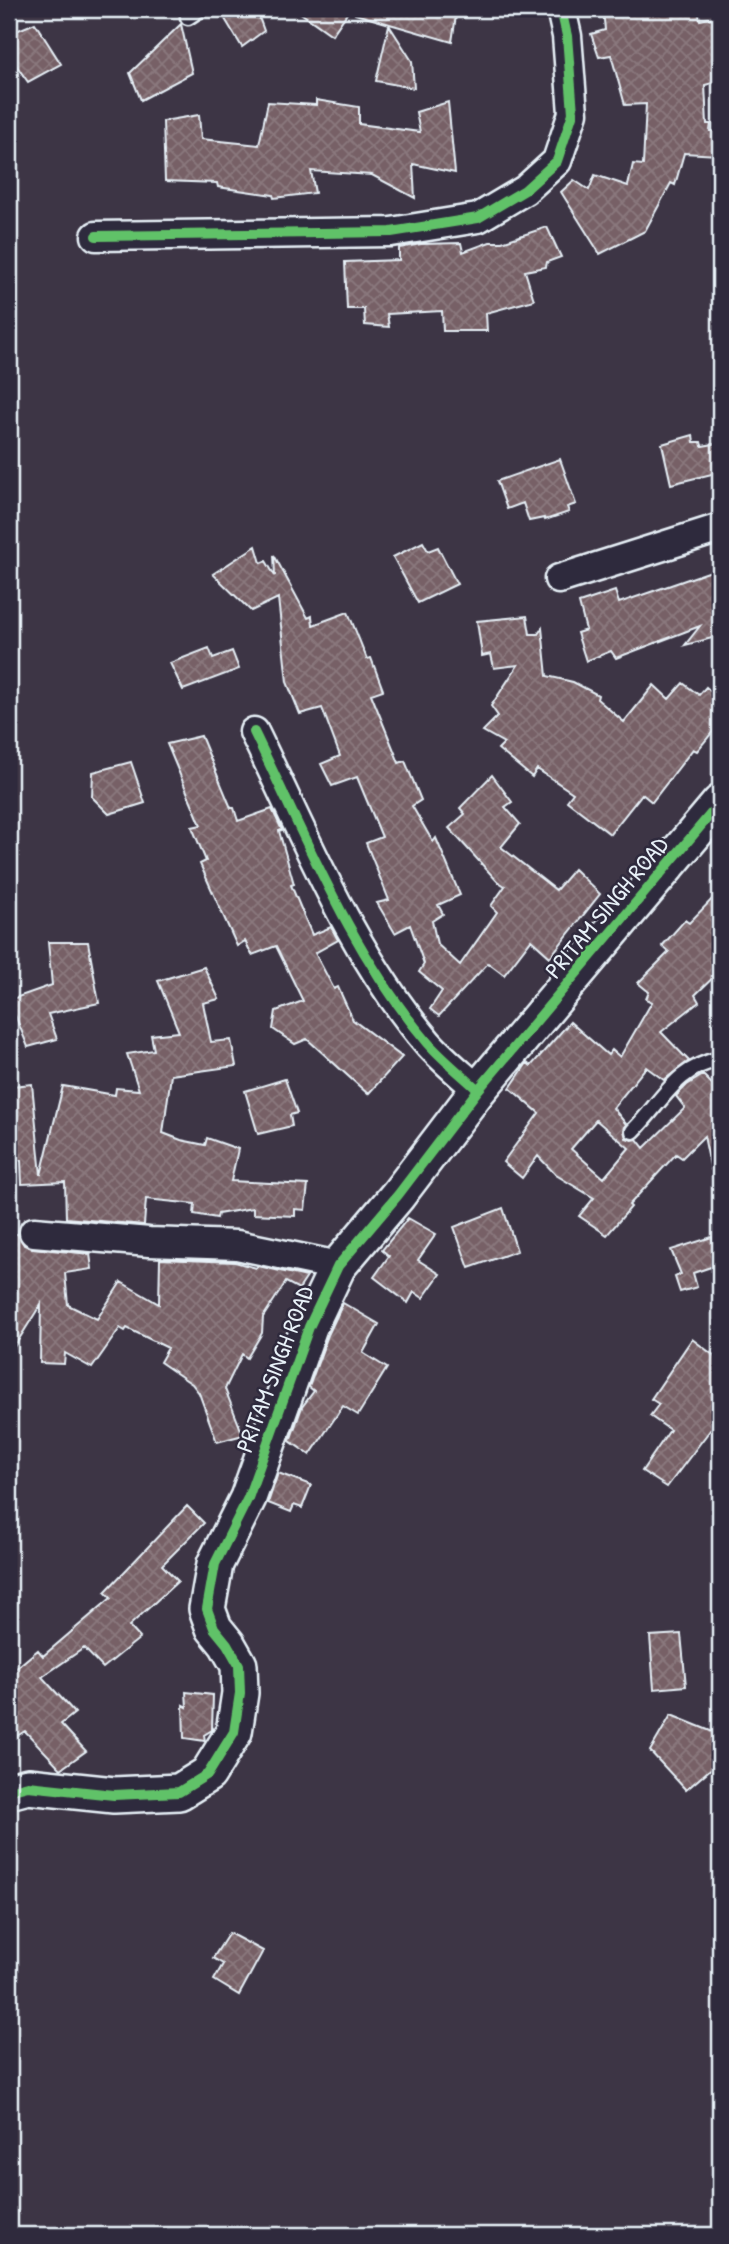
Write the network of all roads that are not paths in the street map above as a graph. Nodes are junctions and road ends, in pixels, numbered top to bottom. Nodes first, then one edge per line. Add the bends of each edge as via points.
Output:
1 (561, 9) edge
2 (96, 236) dead end
3 (720, 528) edge
4 (559, 579) dead end
5 (254, 732) dead end
6 (720, 803) edge
7 (720, 1059) edge
8 (478, 1090) junction
9 (633, 1131) dead end
10 (34, 1232) dead end
11 (338, 1266) junction
12 (9, 1791) edge

1 - 2 street via 573,113 557,161 525,190 478,218 391,232
3 - 4 street
5 - 8 street via 346,920 386,989 429,1045
6 - 8 street, PRITAM SINGH ROAD
7 - 9 lane via 682,1074
8 - 11 street, PRITAM SINGH ROAD
10 - 11 street via 237,1245
11 - 12 street, PRITAM SINGH ROAD via 309,1327 248,1498 215,1564 207,1609 239,1665 240,1693 234,1732 208,1774 179,1792 114,1795 28,1786

